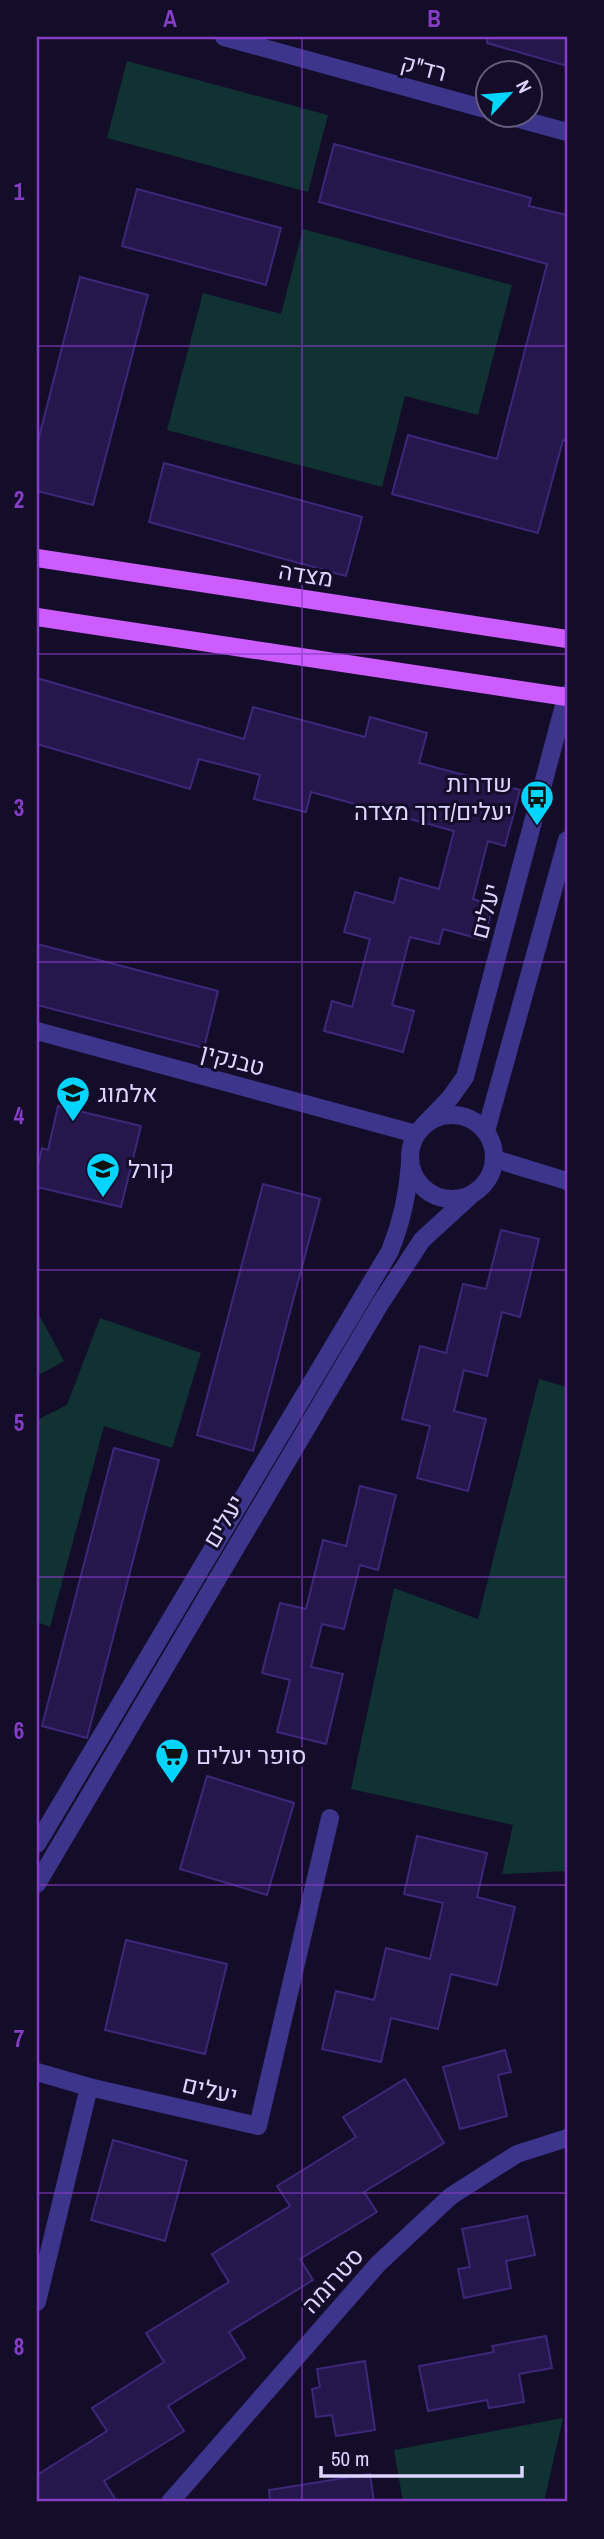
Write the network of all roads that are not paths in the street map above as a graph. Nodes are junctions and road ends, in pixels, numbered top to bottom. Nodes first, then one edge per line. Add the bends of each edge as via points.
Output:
1 (224, 37) edge
2 (475, 106) edge
3 (544, 126) edge
4 (567, 132) edge
5 (37, 558) edge
6 (37, 617) edge
7 (567, 639) edge
8 (567, 696) edge
9 (567, 840) edge
10 (37, 1031) edge
11 (420, 1130) junction
12 (486, 1131) junction
13 (495, 1159) junction
14 (410, 1163) junction
15 (567, 1181) edge
16 (470, 1196) junction
17 (330, 1818) dead end
18 (37, 1844) edge
19 (37, 1884) edge
20 (37, 2072) edge
21 (89, 2087) junction
22 (567, 2138) edge
23 (37, 2302) edge
24 (170, 2502) edge

1 - 2 street, רד"ק
3 - 4 street
5 - 7 main road, מצדה
6 - 8 main road
8 - 11 street, יעלים via 465,1077
9 - 12 street
10 - 11 street, טבנקין
11 - 12 street via 436,1118 450,1115 465,1117
11 - 14 street
12 - 13 street
13 - 15 street
13 - 16 street via 482,1187
14 - 16 street via 426,1191 456,1200
14 - 18 street, יעלים via 407,1199 390,1251
16 - 19 street, יעלים via 422,1240 380,1304
17 - 21 street, יעלים via 258,2126
20 - 21 street, יעלים
21 - 23 street
22 - 24 street, סטרומה via 517,2154 433,2213 378,2264

